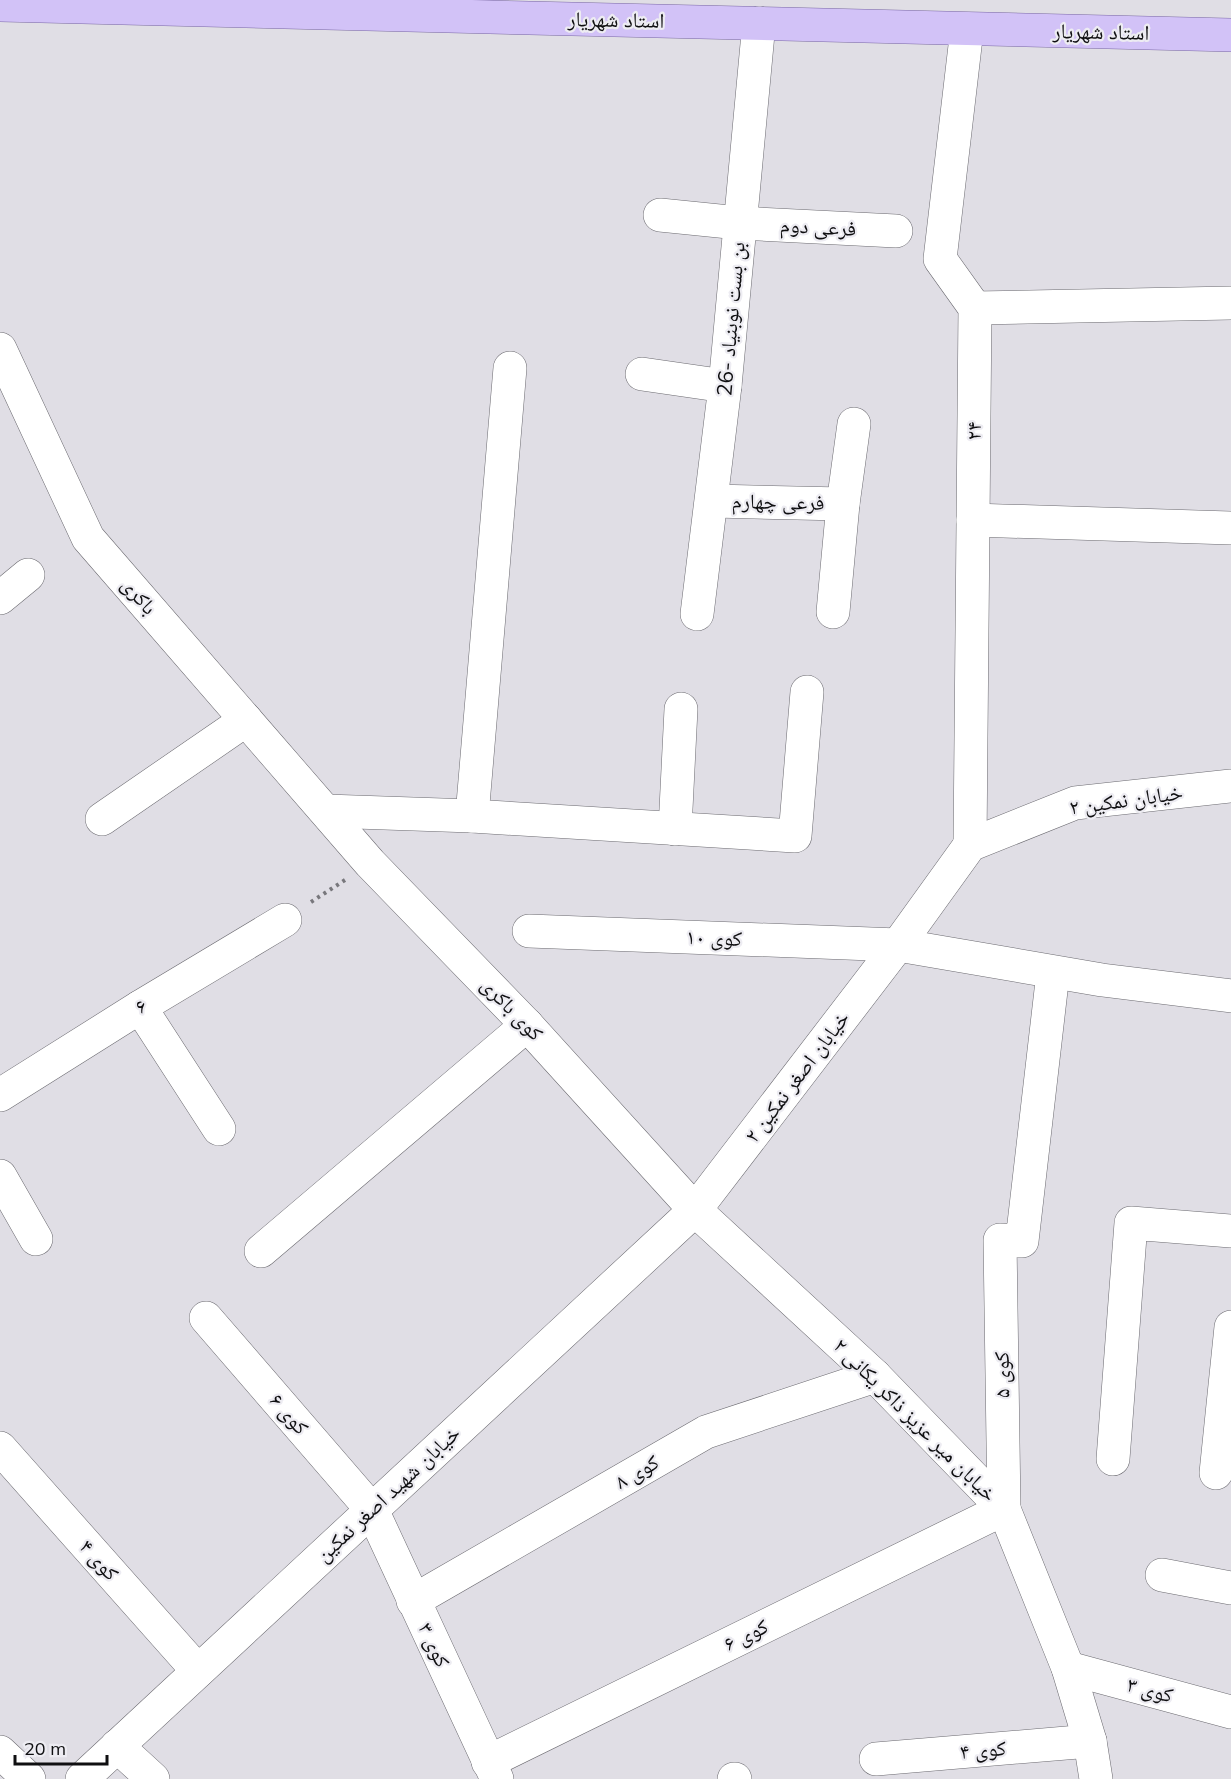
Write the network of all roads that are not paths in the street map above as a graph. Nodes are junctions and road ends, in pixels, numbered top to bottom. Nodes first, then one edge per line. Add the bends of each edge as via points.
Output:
1 (8, 9) edge
2 (759, 23) junction
3 (967, 29) junction
4 (1231, 35) edge
5 (660, 215) dead end
6 (739, 223) junction
7 (896, 231) dead end
8 (1231, 303) edge
9 (975, 308) junction
10 (0, 349) edge
11 (510, 368) dead end
12 (642, 374) dead end
13 (725, 386) junction
14 (854, 424) dead end
15 (713, 501) junction
16 (843, 504) junction
17 (973, 520) junction
18 (1231, 528) edge
19 (28, 575) dead end
20 (0, 598) edge
21 (833, 612) dead end
22 (697, 614) dead end
23 (807, 692) dead end
24 (681, 709) dead end
25 (246, 720) junction
26 (1231, 786) edge
27 (326, 811) junction
28 (472, 816) junction
29 (102, 819) dead end
30 (675, 829) junction
31 (970, 845) junction
32 (285, 920) road end
33 (529, 931) dead end
34 (898, 945) junction
35 (1053, 972) junction
36 (1231, 996) edge
37 (140, 1006) junction
38 (527, 1025) junction
39 (0, 1095) edge
40 (219, 1129) dead end
41 (0, 1176) edge
42 (695, 1210) junction
43 (1231, 1231) edge
44 (36, 1239) dead end
45 (261, 1251) dead end
46 (206, 1318) dead end
47 (1231, 1327) edge
48 (875, 1376) junction
49 (0, 1448) edge
50 (1113, 1459) dead end
51 (1216, 1473) dead end
52 (1004, 1509) junction
53 (372, 1510) junction
54 (1162, 1575) dead end
55 (1231, 1588) edge
56 (413, 1601) junction
57 (1068, 1668) junction
58 (198, 1671) junction
59 (1231, 1712) edge
60 (1090, 1741) junction
61 (117, 1746) junction
62 (0, 1752) edge
63 (876, 1759) dead end
64 (493, 1770) edge
65 (29, 1779) edge
66 (82, 1779) edge
67 (153, 1779) edge
68 (1096, 1779) edge

1 - 2 main road, استاد شهریار
2 - 3 main road, استاد شهریار
2 - 6 street, 26- بن بست نوبنیاد
3 - 4 main road, استاد شهریار
3 - 9 street via 940,259
5 - 6 street, فرعی دوم
6 - 7 street, فرعی دوم
6 - 13 street, 26- بن بست نوبنیاد
8 - 9 street
9 - 17 street, ۲۴
10 - 25 street, باکری via 88,538
11 - 28 street
12 - 13 street
13 - 15 street, 26- بن بست نوبنیاد
14 - 16 street
15 - 16 street, فرعی چهارم
15 - 22 street, 26- بن بست نوبنیاد
16 - 21 street
17 - 18 street
17 - 31 street, ۲۴
19 - 20 street
23 - 30 street via 795,836
24 - 30 street
25 - 27 street, باکری
25 - 29 street
26 - 31 street, خیابان نمکین ۲ via 1075,803
27 - 28 street
27 - 38 street, کوی باکری via 370,863
28 - 30 street
31 - 34 street
32 - 37 street, ۶
33 - 34 street, کوی ۱۰
34 - 35 street, کوی ۱۰
34 - 42 street, خیابان اصغر نمکین ۲
35 - 36 street, کوی ۱۰
35 - 52 street, کوی ۵ via 1011,1240
37 - 39 street, ۶
37 - 40 street
38 - 42 street, کوی باکری
38 - 45 street
41 - 44 street
42 - 48 street, ۲ خیابان میر عزیز ذاکر یکانی
42 - 53 street, خیابان شهید اصغر نمکین
43 - 50 street via 1131,1223
46 - 53 street, کوی ۶
47 - 51 street
48 - 52 street, ۲ خیابان میر عزیز ذاکر یکانی
48 - 56 street, کوی ۸ via 706,1432
49 - 58 street, کوی ۴
52 - 57 street, ۲ خیابان میر عزیز ذاکر یکانی
52 - 64 street, کوی ۶
53 - 56 street, کوی ۳
53 - 58 street, خیابان شهید اصغر نمکین
54 - 55 street
56 - 64 street, کوی ۳
57 - 59 street, کوی ۳
57 - 60 street, ۲ خیابان میر عزیز ذاکر یکانی
58 - 61 street, خیابان شهید اصغر نمکین
60 - 63 street, کوی ۴
60 - 68 street, ۲ خیابان میر عزیز ذاکر یکانی
61 - 66 street, خیابان شهید اصغر نمکین
61 - 67 street
62 - 65 street

